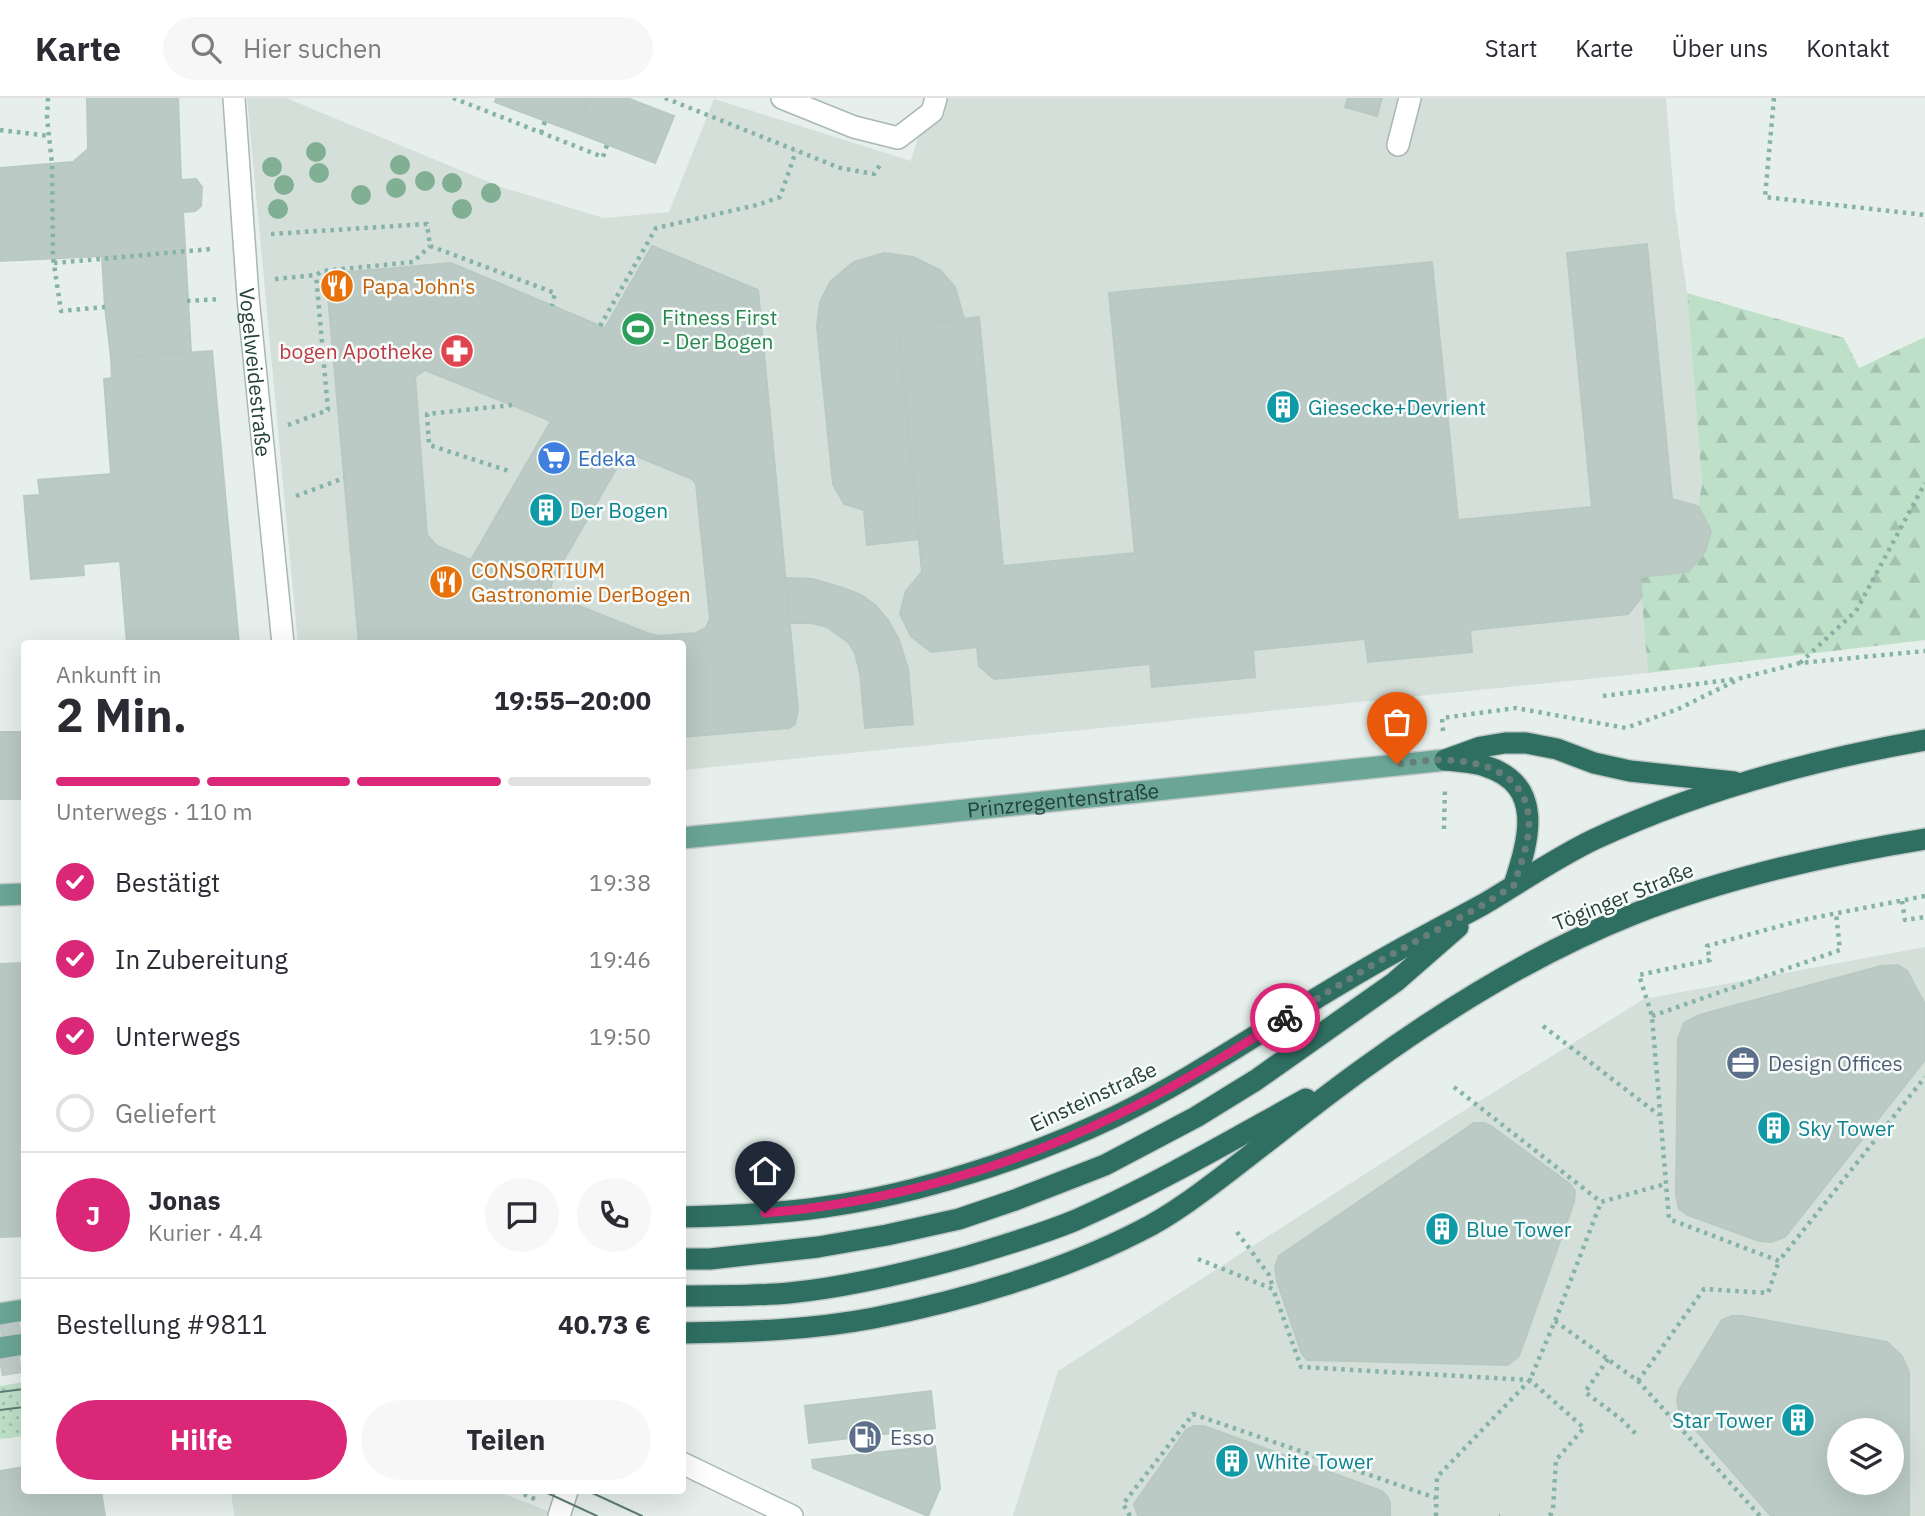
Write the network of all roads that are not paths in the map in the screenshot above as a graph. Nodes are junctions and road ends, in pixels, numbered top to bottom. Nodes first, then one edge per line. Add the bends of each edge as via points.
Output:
1 (233, 98) edge
2 (782, 98) edge
3 (936, 98) edge
4 (1410, 98) edge
5 (1398, 145) dead end
6 (283, 640) edge
7 (1925, 740) edge
8 (1445, 760) junction
9 (1739, 783) junction
10 (686, 838) edge
11 (1925, 839) edge
12 (1514, 885) junction
13 (21, 894) edge
14 (0, 895) edge
15 (1483, 905) junction
16 (1366, 1066) junction
17 (686, 1217) edge
18 (686, 1259) edge
19 (686, 1296) edge
20 (21, 1310) edge
21 (0, 1314) edge
22 (686, 1333) edge
23 (21, 1344) edge
24 (0, 1348) edge
25 (686, 1465) edge
26 (566, 1494) edge
27 (768, 1511) edge
28 (559, 1516) edge
29 (792, 1516) edge

1 - 6 street, Vogelweidestraße
2 - 3 street via 854,127 898,138 932,112
4 - 5 street
7 - 9 highway
8 - 9 highway via 1481,747 1526,743 1630,771
8 - 10 main road, Prinzregentenstraße
8 - 12 highway via 1485,766 1511,778 1521,791 1529,821
9 - 12 highway via 1594,840
11 - 16 highway, Töginger Straße via 1795,864 1633,914 1496,981
12 - 15 highway
13 - 14 main road
15 - 17 highway, Einsteinstraße via 1374,964 1172,1086 1063,1140 877,1197 785,1212
15 - 18 highway via 1395,982 1256,1080 1105,1165 959,1219 887,1236
16 - 19 highway via 1158,1181 1034,1236 842,1286
16 - 22 highway via 1179,1208 1103,1248 985,1291 872,1319
20 - 21 main road
23 - 24 main road
25 - 27 street
26 - 28 street
27 - 29 street

